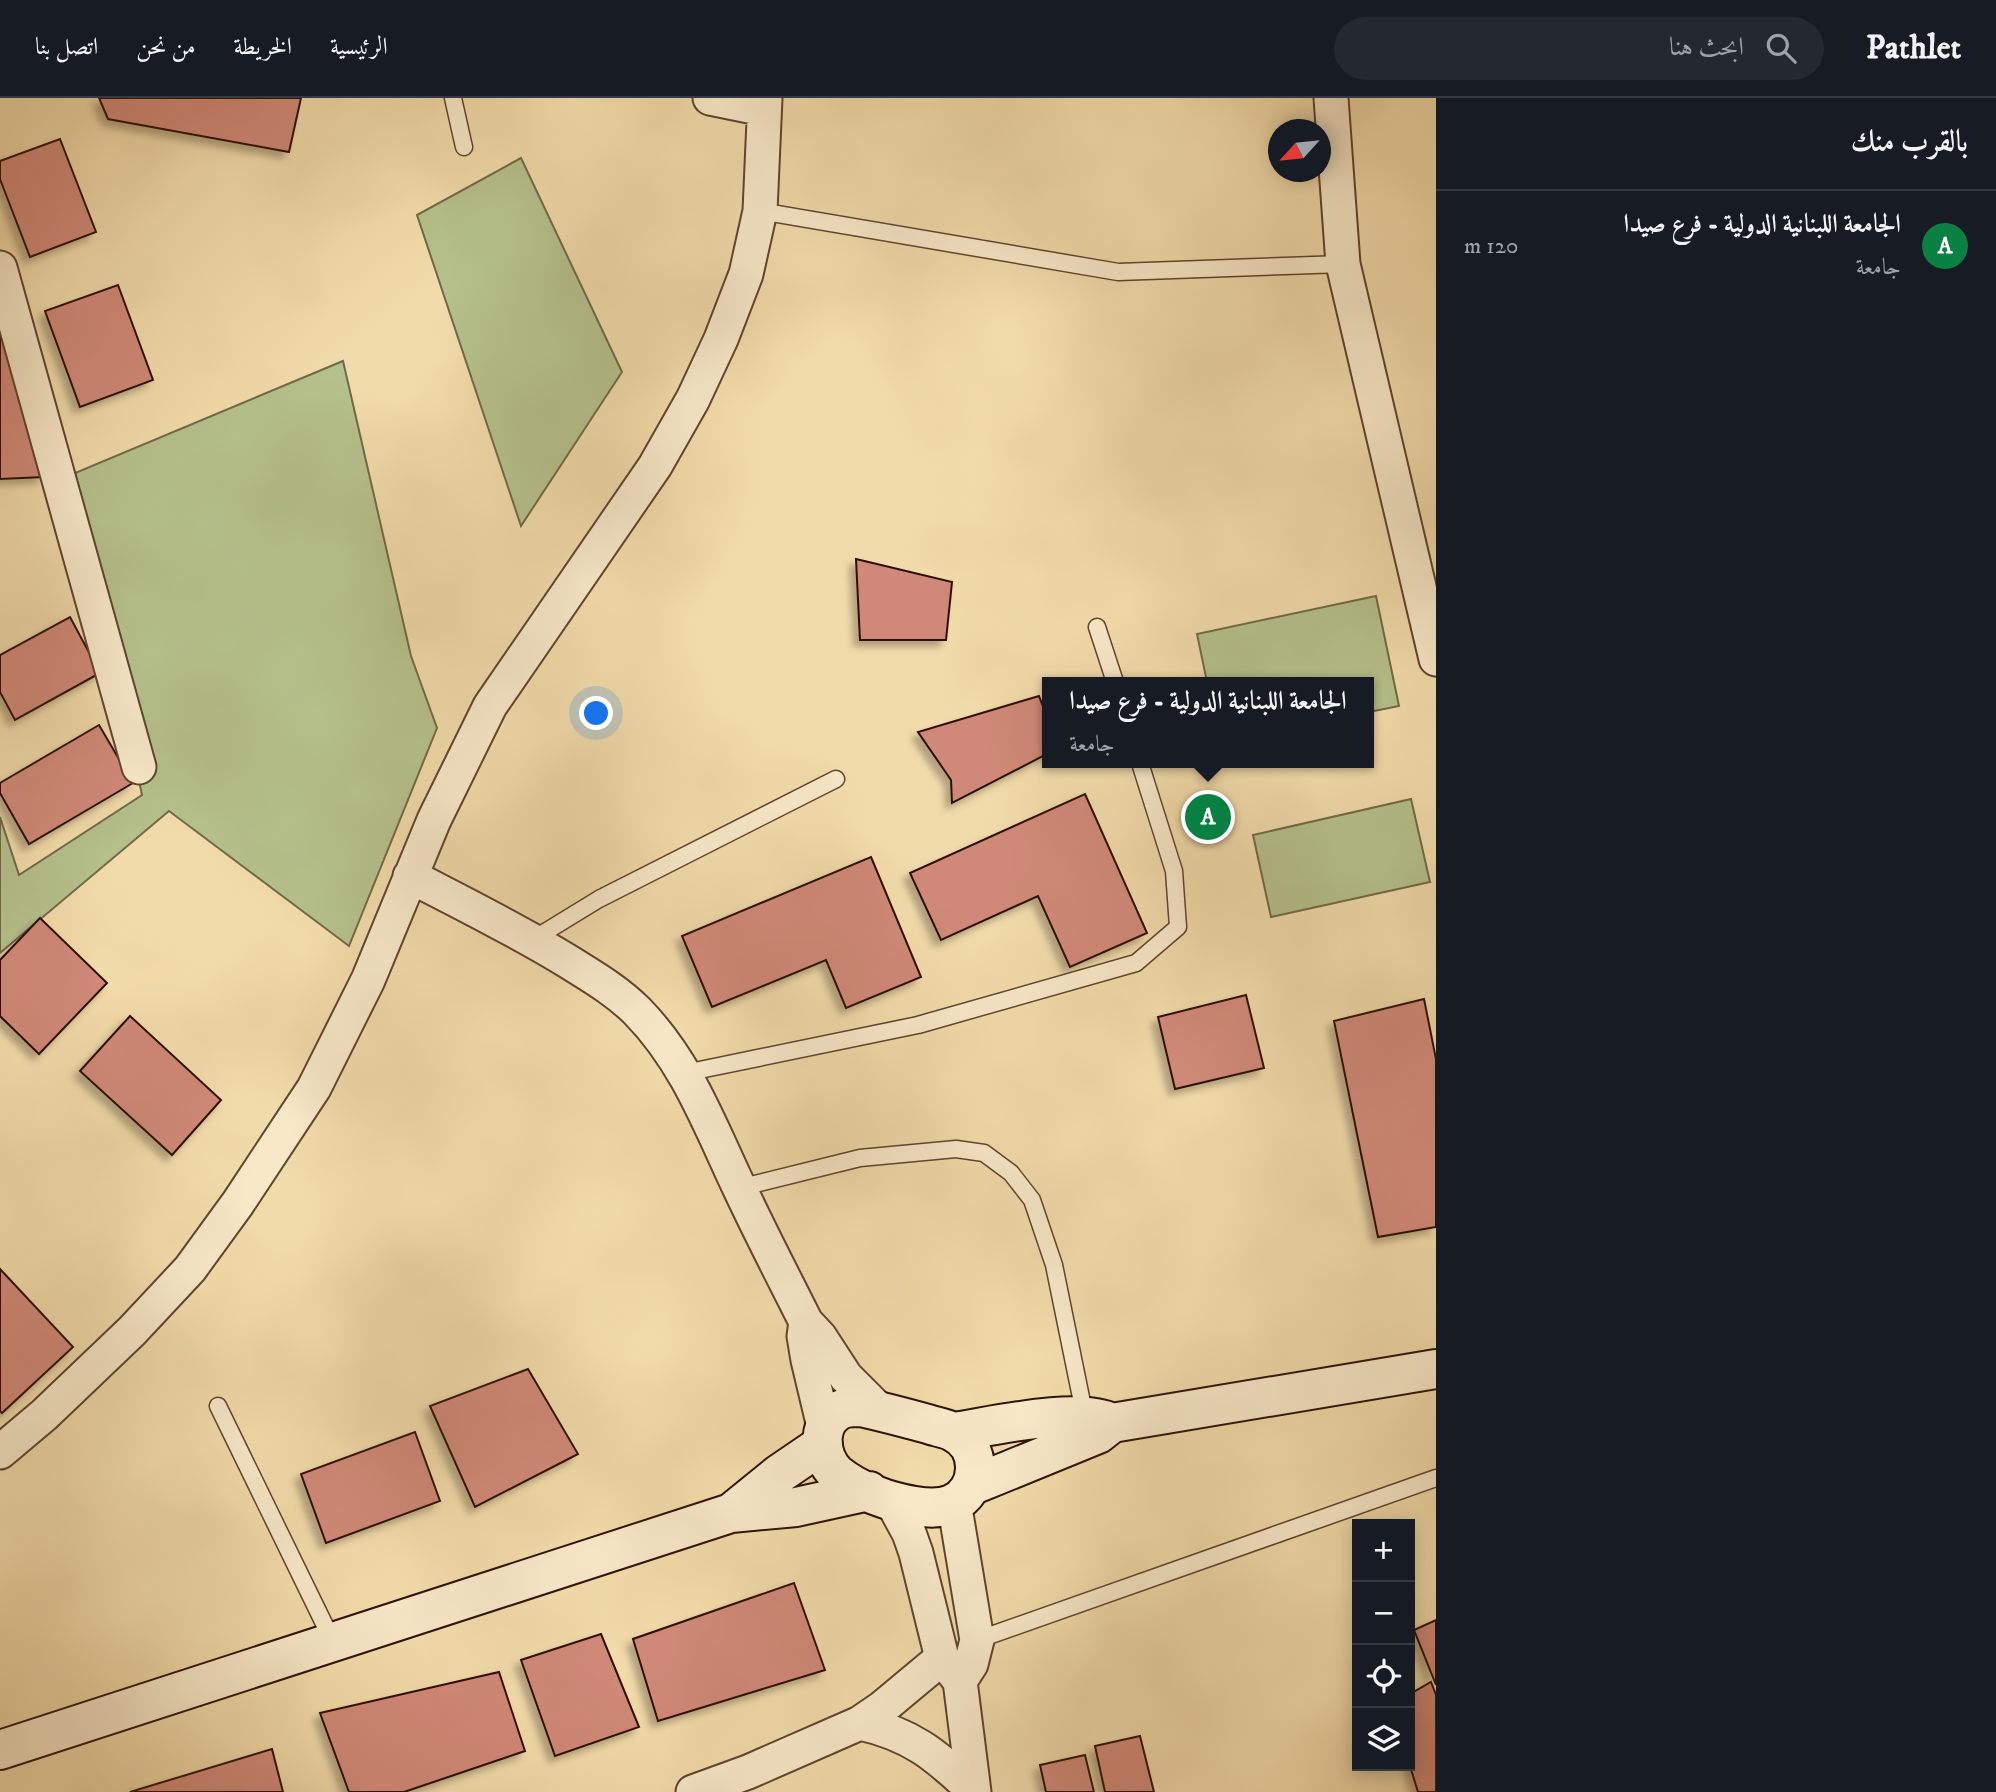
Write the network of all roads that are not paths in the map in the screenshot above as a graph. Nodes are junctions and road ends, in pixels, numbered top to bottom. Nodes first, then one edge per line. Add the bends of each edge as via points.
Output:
1 (453, 98) edge
2 (710, 98) edge
3 (1331, 98) edge
4 (765, 104) edge
5 (464, 148) dead end
6 (760, 211) junction
7 (1343, 264) junction
8 (0, 268) edge
9 (1097, 627) dead end
10 (1436, 659) edge
11 (1113, 677) edge
12 (139, 767) dead end
13 (1142, 768) edge
14 (836, 779) dead end
15 (410, 876) junction
16 (533, 940) junction
17 (685, 1073) junction
18 (739, 1188) junction
19 (806, 1322) junction
20 (1436, 1369) edge
21 (218, 1406) dead end
22 (880, 1411) junction
23 (1098, 1420) junction
24 (954, 1432) junction
25 (823, 1436) junction
26 (0, 1452) edge
27 (1436, 1478) edge
28 (964, 1493) junction
29 (880, 1496) junction
30 (732, 1513) junction
31 (976, 1640) junction
32 (333, 1642) junction
33 (951, 1669) junction
34 (860, 1723) junction
35 (0, 1750) edge
36 (973, 1791) edge
37 (693, 1792) edge

1 - 5 lane
2 - 4 street
3 - 7 street
4 - 6 street
6 - 7 lane via 1118,272
6 - 15 street via 746,274 692,399 648,477 490,706
7 - 10 street
8 - 12 street
9 - 11 lane
13 - 17 lane via 1174,871 1178,927 1136,963 918,1025
14 - 16 lane via 599,900
15 - 16 street
15 - 26 street via 368,980 314,1088 238,1203 190,1269 132,1331
16 - 17 street via 612,989 654,1030
17 - 18 street
18 - 19 street
18 - 23 lane via 860,1158 956,1149 984,1153 1011,1173 1032,1200
19 - 22 street via 846,1377
19 - 25 street via 804,1336
20 - 23 street
21 - 32 lane
22 - 24 street
22 - 25 street via 846,1408 828,1420
23 - 24 street via 1033,1421
23 - 28 street via 1098,1434
24 - 28 street via 975,1458
25 - 29 street via 837,1474
25 - 30 street
27 - 31 lane
28 - 29 street via 935,1508
28 - 31 street
29 - 30 street
29 - 33 street via 909,1533
30 - 32 street
31 - 33 street via 971,1664
32 - 35 street
33 - 34 street
33 - 36 street
34 - 36 street via 902,1735
34 - 37 street

